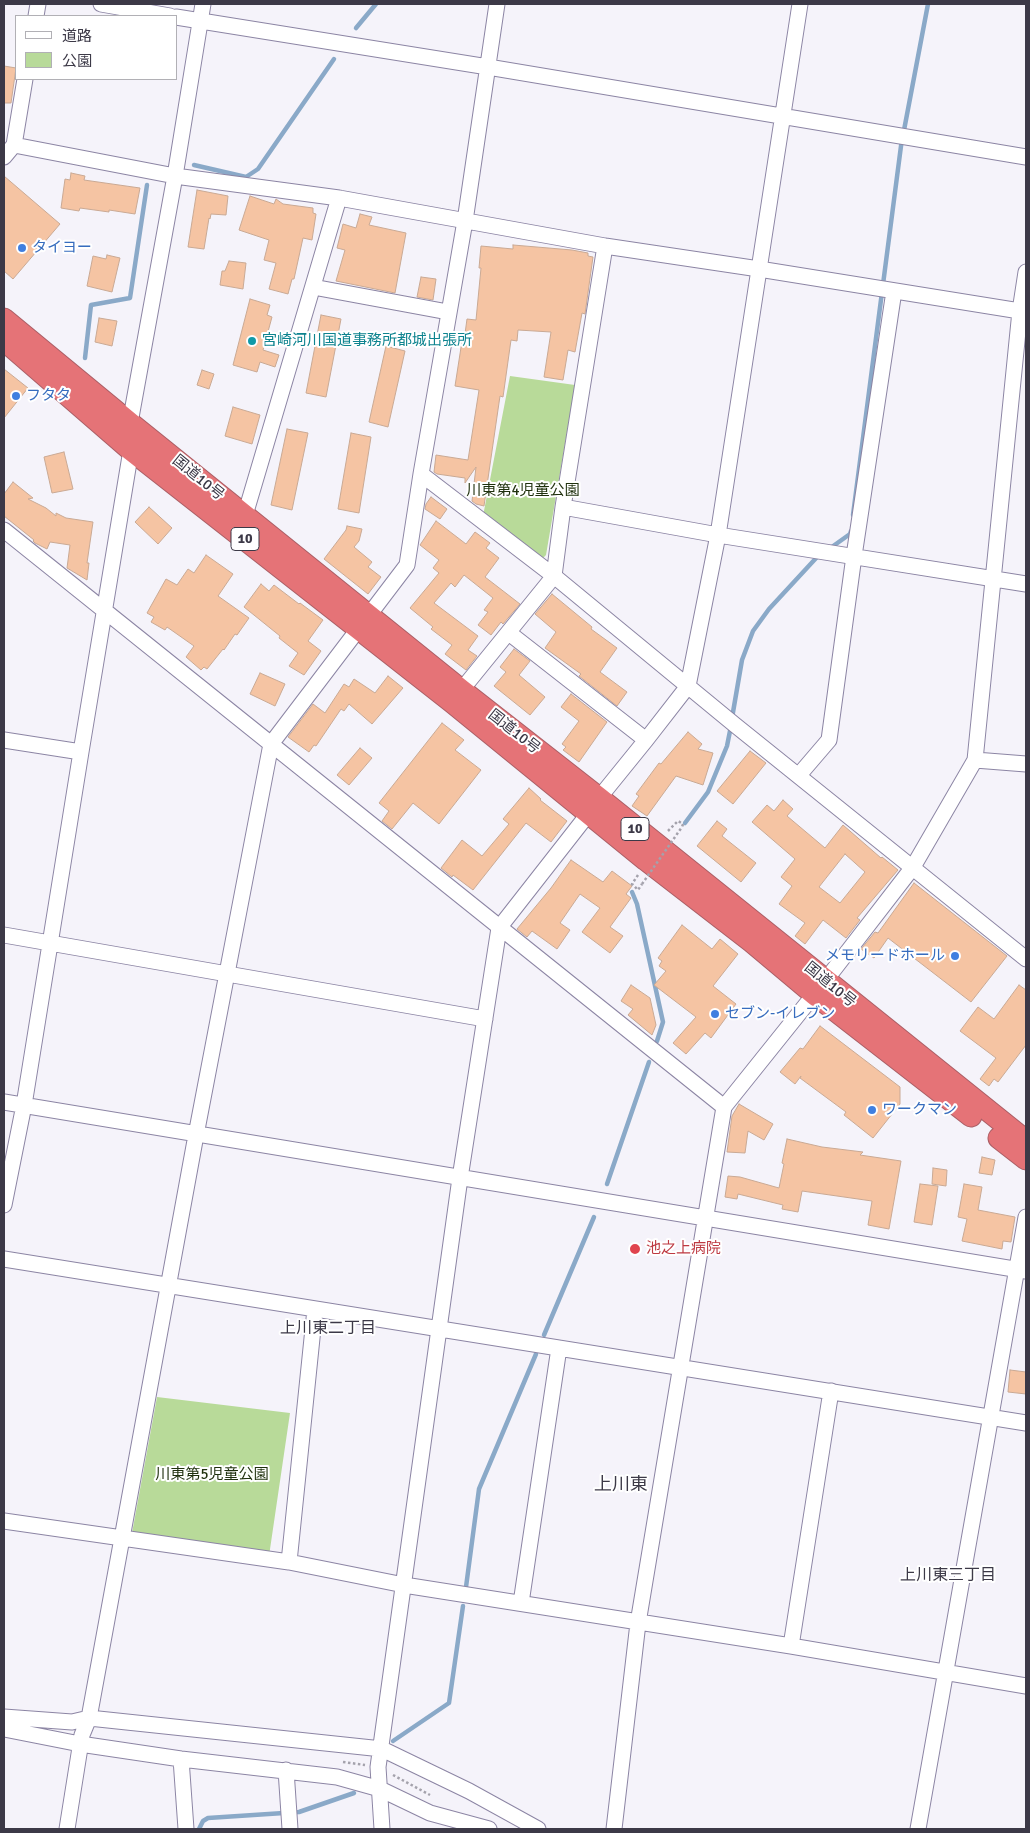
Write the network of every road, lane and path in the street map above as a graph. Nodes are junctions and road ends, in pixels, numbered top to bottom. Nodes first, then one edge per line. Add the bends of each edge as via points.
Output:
1 (101, 4) edge
2 (203, 4) edge
3 (497, 4) edge
4 (800, 4) edge
5 (164, 15) edge
6 (178, 17) edge
7 (200, 22) junction
8 (488, 67) junction
9 (25, 80) edge
10 (782, 115) junction
11 (9, 151) edge
12 (1026, 156) edge
13 (175, 176) junction
14 (339, 198) junction
15 (464, 222) junction
16 (605, 246) junction
17 (760, 268) junction
18 (1026, 272) edge
19 (313, 287) junction
20 (894, 291) junction
21 (1023, 311) edge
22 (448, 312) junction
23 (4, 319) edge
24 (4, 340) edge
25 (130, 423) junction
26 (131, 450) junction
27 (421, 474) junction
28 (563, 507) junction
29 (245, 515) junction
30 (4, 530) edge
31 (718, 535) junction
32 (851, 555) junction
33 (554, 576) junction
34 (994, 578) junction
35 (1026, 584) edge
36 (104, 610) junction
37 (363, 622) junction
38 (509, 633) junction
39 (688, 686) junction
40 (457, 696) junction
41 (4, 740) edge
42 (646, 740) junction
43 (270, 744) junction
44 (80, 752) junction
45 (975, 760) junction
46 (1026, 764) edge
47 (799, 775) junction
48 (594, 806) junction
49 (682, 828) dead end
50 (913, 866) junction
51 (642, 884) dead end
52 (499, 928) junction
53 (4, 935) edge
54 (50, 944) junction
55 (1026, 959) edge
56 (228, 974) junction
57 (820, 987) junction
58 (485, 1019) junction
59 (4, 1102) edge
60 (24, 1105) junction
61 (724, 1107) junction
62 (196, 1135) junction
63 (1026, 1141) edge
64 (1026, 1159) edge
65 (460, 1178) junction
66 (4, 1205) edge
67 (1026, 1216) edge
68 (706, 1218) junction
69 (4, 1259) edge
70 (1022, 1270) edge
71 (169, 1285) junction
72 (316, 1309) junction
73 (439, 1329) junction
74 (559, 1348) junction
75 (681, 1367) junction
76 (831, 1391) junction
77 (991, 1417) junction
78 (1026, 1423) edge
79 (4, 1521) edge
80 (121, 1539) junction
81 (289, 1562) junction
82 (404, 1585) junction
83 (521, 1603) junction
84 (638, 1623) junction
85 (791, 1646) junction
86 (945, 1673) junction
87 (1026, 1686) edge
88 (4, 1717) edge
89 (89, 1718) junction
90 (4, 1729) edge
91 (80, 1744) junction
92 (382, 1749) junction
93 (181, 1760) junction
94 (286, 1770) junction
95 (380, 1789) junction
96 (289, 1817) edge
97 (67, 1829) edge
98 (186, 1829) edge
99 (382, 1829) edge
100 (489, 1829) edge
101 (538, 1829) edge
102 (614, 1829) edge
103 (918, 1829) edge

1 - 5 street
2 - 7 street
3 - 8 street
4 - 10 street
6 - 7 street
7 - 8 street
7 - 13 street
8 - 10 street
8 - 15 street
9 - 11 street
10 - 12 street
10 - 17 street
11 - 13 street
13 - 14 street
13 - 25 street
14 - 15 street
14 - 19 street
15 - 16 street
15 - 22 street
16 - 17 street
16 - 28 street
17 - 20 street
17 - 31 street
18 - 21 street
19 - 22 street
19 - 29 street
20 - 21 street
20 - 32 street
21 - 34 street
22 - 27 street
23 - 25 highway, 国道10号 / 10
24 - 26 highway, 国道10号 / 10
25 - 26 street
25 - 29 highway, 国道10号 / 10
26 - 36 street
26 - 37 highway, 国道10号 / 10
27 - 33 street
27 - 37 street via 407,565
28 - 31 street
28 - 33 street
29 - 37 highway, 国道10号 / 10
30 - 36 street
31 - 32 street
31 - 39 street
32 - 34 street
32 - 47 street via 830,740
33 - 38 street
33 - 39 street
34 - 35 street
34 - 45 street
36 - 43 street
36 - 44 street
37 - 40 highway, 国道10号 / 10
37 - 43 street
38 - 40 street
38 - 42 street
39 - 42 street
39 - 47 street
40 - 48 highway, 国道10号 / 10
41 - 44 street
42 - 48 street
43 - 52 street
43 - 56 street
44 - 54 street
45 - 46 street
45 - 50 street
47 - 50 street
48 - 52 street
48 - 57 highway, 国道10号 / 10 via 752,942
49 - 51 path, bridge
50 - 55 street
50 - 57 street
52 - 58 street
52 - 61 street
53 - 54 street
54 - 56 street
54 - 60 street
56 - 58 street
56 - 62 street
57 - 61 street
57 - 63 highway, 国道10号 / 10
57 - 64 highway, 国道10号 / 10
58 - 65 street
59 - 60 street
60 - 62 street
60 - 66 street
61 - 68 street
62 - 65 street
62 - 71 street
65 - 68 street
65 - 73 street
67 - 70 street
68 - 70 street
68 - 75 street
69 - 71 street
70 - 77 street
71 - 72 street
71 - 80 street
72 - 73 street
72 - 81 street
73 - 74 street
73 - 82 street
74 - 75 street
74 - 83 street
75 - 76 street
75 - 84 street
76 - 77 street
76 - 85 street
77 - 78 street
77 - 86 street
79 - 80 street
80 - 81 street
80 - 89 street
81 - 82 street
82 - 83 street
82 - 92 street
83 - 84 street
84 - 85 street
84 - 102 street
85 - 86 street
86 - 87 street
86 - 103 street
88 - 89 street via 72,1722
89 - 91 street
89 - 92 street
90 - 91 street
91 - 93 street
91 - 97 street
92 - 95 street via 378,1767
92 - 101 street via 469,1790
93 - 94 street
93 - 98 street
94 - 95 street via 337,1777
94 - 96 street
95 - 99 street
95 - 100 street via 430,1813

